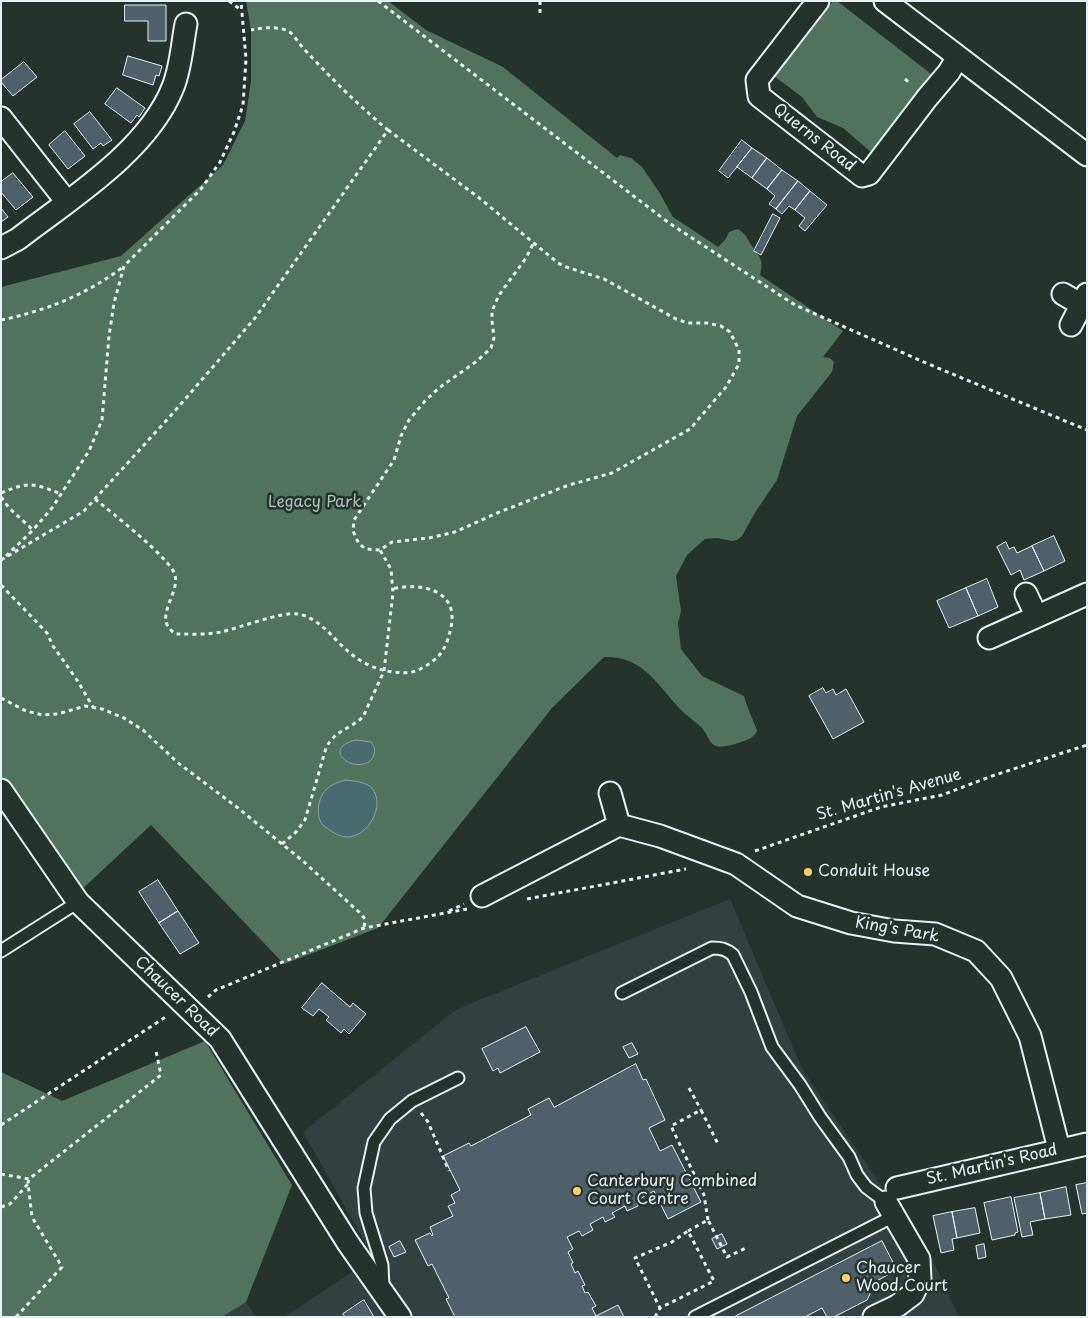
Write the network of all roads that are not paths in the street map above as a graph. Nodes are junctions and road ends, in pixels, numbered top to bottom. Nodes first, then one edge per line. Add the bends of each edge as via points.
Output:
1 (818, 1) edge
2 (886, 1) edge
3 (186, 24) dead end
4 (958, 57) junction
5 (1, 118) edge
6 (1087, 155) edge
7 (67, 202) junction
8 (1, 248) edge
9 (1063, 294) dead end
10 (1085, 302) edge
11 (1071, 325) dead end
12 (1026, 594) dead end
13 (1087, 594) edge
14 (1036, 615) junction
15 (989, 638) dead end
16 (1, 790) edge
17 (610, 793) dead end
18 (619, 825) junction
19 (78, 902) junction
20 (478, 902) road end
21 (1, 951) edge
22 (622, 993) dead end
23 (458, 1078) dead end
24 (1087, 1144) edge
25 (1059, 1149) junction
26 (892, 1202) junction
27 (383, 1292) junction
28 (400, 1317) edge
29 (694, 1317) edge
30 (874, 1317) edge

1 - 4 street, Querns Road via 757,80 759,96 862,176 868,174
2 - 4 street
3 - 7 street via 173,87 161,110 112,167
4 - 6 street
5 - 7 street
7 - 8 street
9 - 10 street
10 - 11 street
12 - 14 street
13 - 14 street
14 - 15 street
16 - 19 street, Chaucer Road
17 - 18 street
18 - 20 street
18 - 25 street, King's Park via 660,836 736,864 797,906 851,923 935,934 976,951 1001,978 1030,1036
19 - 21 lane
19 - 27 street, Chaucer Road via 220,1039 342,1234
22 - 26 lane via 712,948 728,950 751,992 776,1054 800,1085 866,1187
23 - 27 lane via 412,1101 390,1119 374,1142 364,1188 366,1213 382,1265
24 - 25 street, St. Martin's Road
25 - 26 street, St. Martin's Road
26 - 29 lane
26 - 30 street via 919,1259 920,1280 913,1294
27 - 28 street, Chaucer Road

